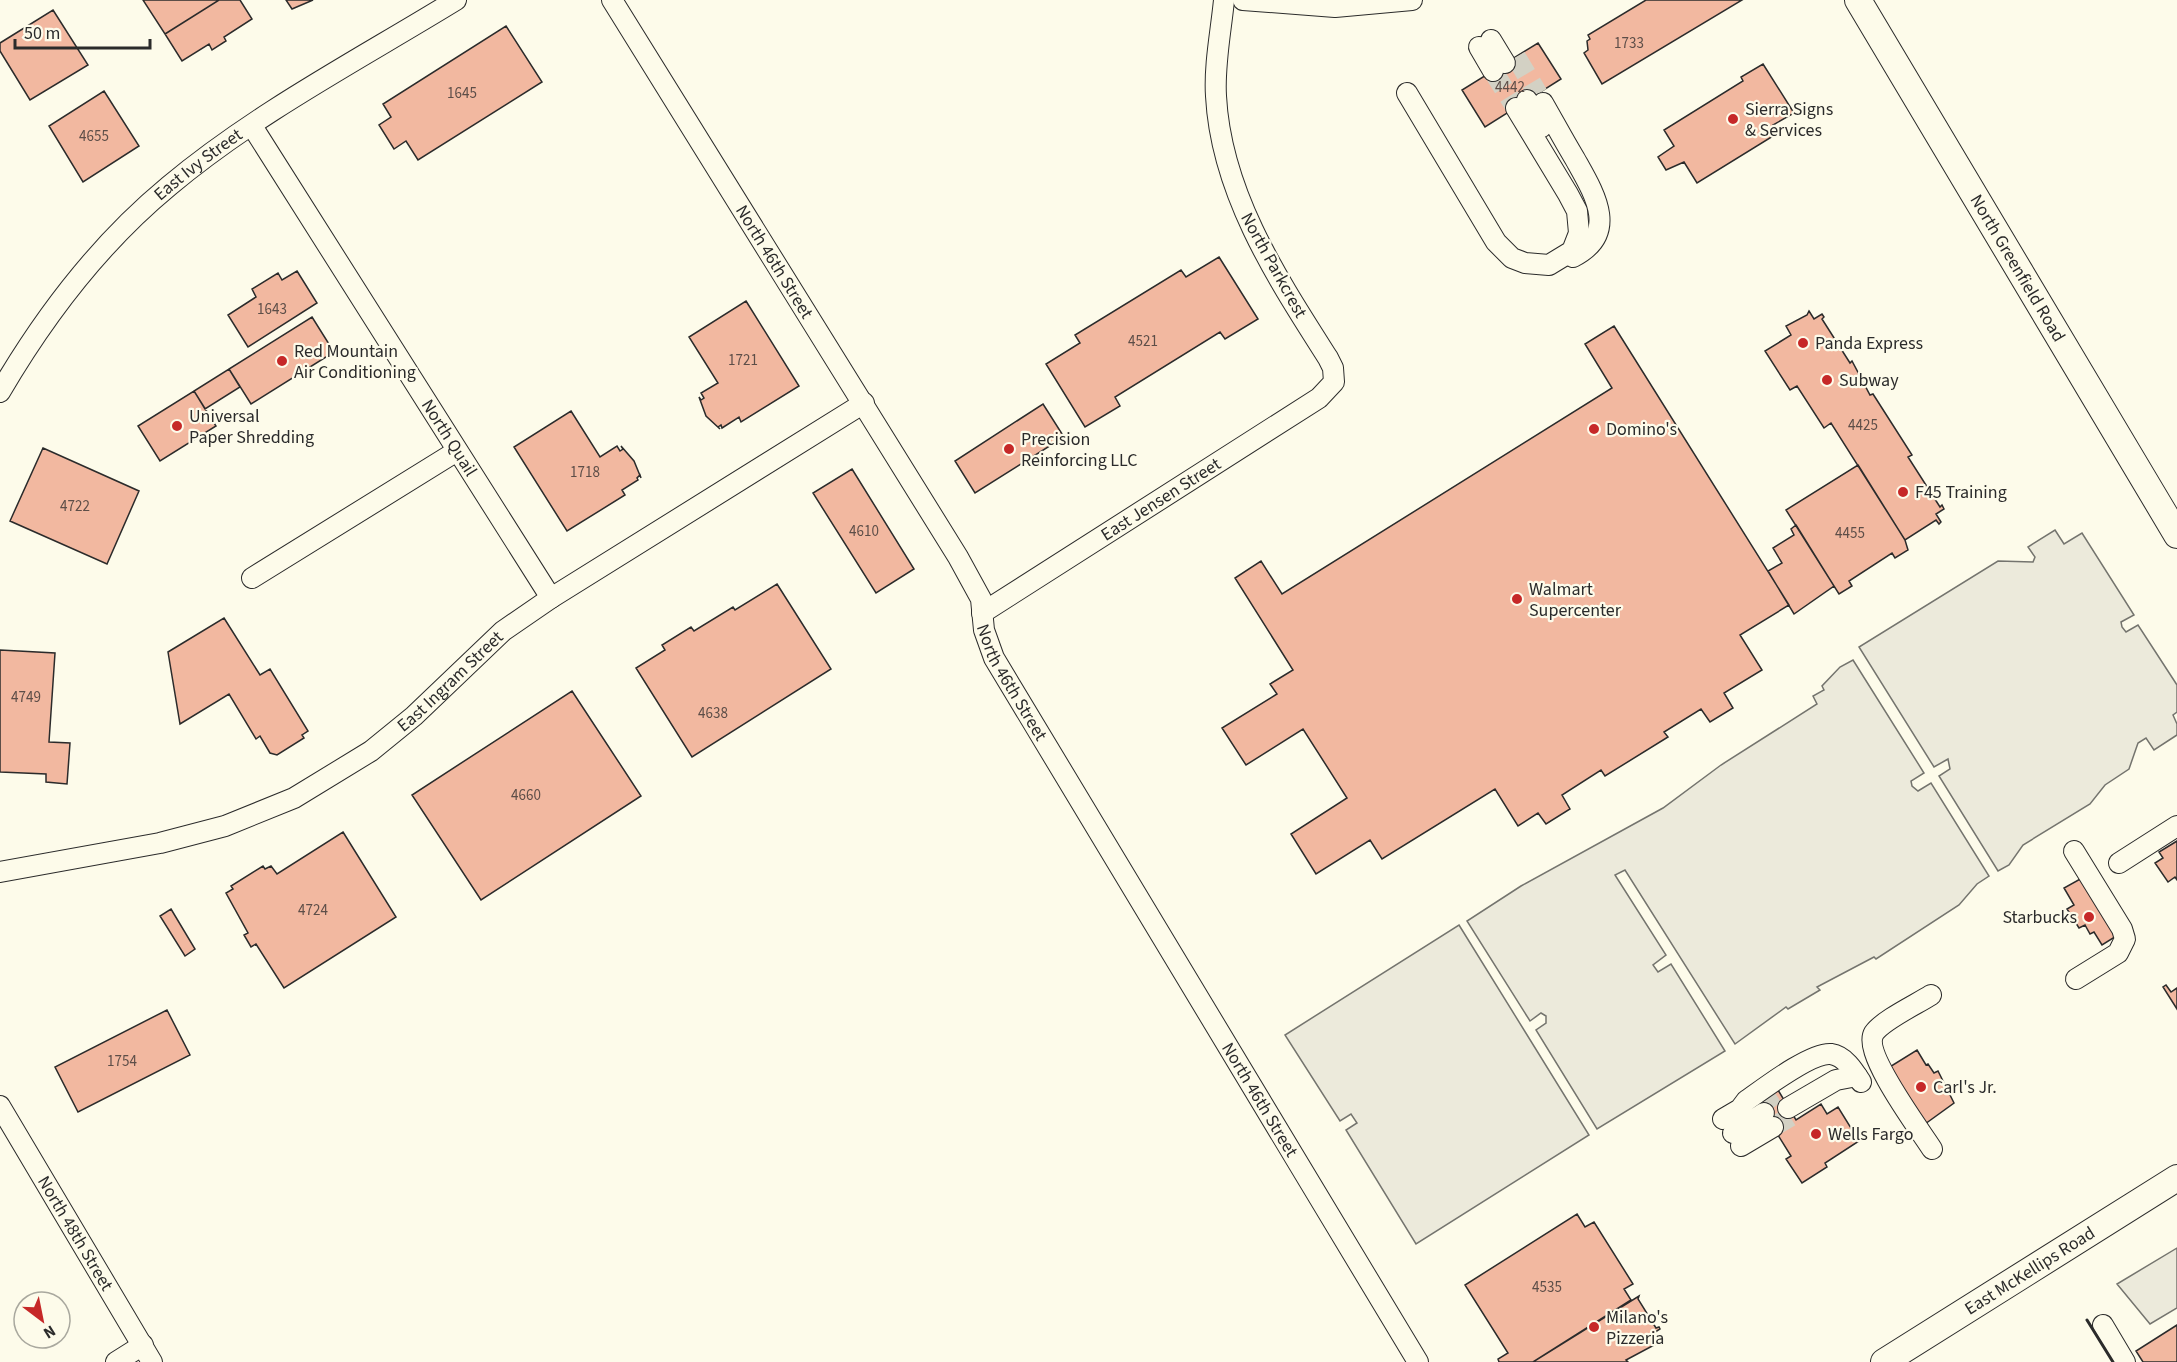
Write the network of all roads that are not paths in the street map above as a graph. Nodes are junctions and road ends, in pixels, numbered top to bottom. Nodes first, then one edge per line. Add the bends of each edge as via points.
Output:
1 (456, 0) edge
2 (612, 0) edge
3 (1224, 0) edge
4 (1243, 0) edge
5 (1412, 0) edge
6 (1858, 0) edge
7 (1485, 44) joint
8 (1407, 93) dead end
9 (252, 126) junction
10 (1535, 263) junction
11 (1334, 382) joint
12 (0, 392) edge
13 (864, 403) junction
14 (457, 451) junction
15 (2177, 535) edge
16 (252, 578) dead end
17 (551, 598) junction
18 (982, 613) junction
19 (2177, 826) edge
20 (2074, 851) dead end
21 (2120, 863) dead end
22 (0, 872) edge
23 (2076, 979) dead end
24 (1931, 995) dead end
25 (1854, 1073) junction
26 (0, 1106) edge
27 (1766, 1116) tunnel mouth
28 (1932, 1149) dead end
29 (2177, 1178) edge
30 (2103, 1325) dead end
31 (148, 1354) edge
32 (116, 1362) edge
33 (1418, 1362) edge
34 (1884, 1362) edge
35 (2125, 1362) edge

1 - 9 street, East Ivy Street
2 - 13 street, North 46th Street
3 - 11 street, North Parkcrest via 1215,94 1222,142 1246,217 1333,368
4 - 5 street via 1326,7
6 - 15 main road, North Greenfield Road
7 - 7 street via 1499,67
8 - 10 street via 1497,242 1512,258
9 - 12 street, East Ivy Street via 169,186 83,270 52,310
9 - 14 street, North Quail
10 - 10 street via 1549,266 1567,259 1579,233 1577,211 1521,104 1569,229 1558,250
11 - 18 street, East Jensen Street via 1320,398
13 - 17 street, East Ingram Street
13 - 18 street, North 46th Street via 958,556 981,599
14 - 16 street
14 - 17 street, North Quail
17 - 22 street, East Ingram Street via 503,631 414,716 371,751 294,798 225,826 160,843
18 - 33 street, North 46th Street via 994,658
19 - 21 street
20 - 23 street via 2125,939 2118,953
24 - 28 street via 1882,1026 1873,1034 1872,1045 1878,1064
25 - 25 street via 1839,1086 1786,1104 1824,1067
25 - 27 street via 1831,1054 1815,1057 1746,1101 1732,1133
26 - 31 street, North 48th Street
29 - 34 main road, East McKellips Road
30 - 35 street
31 - 32 street

